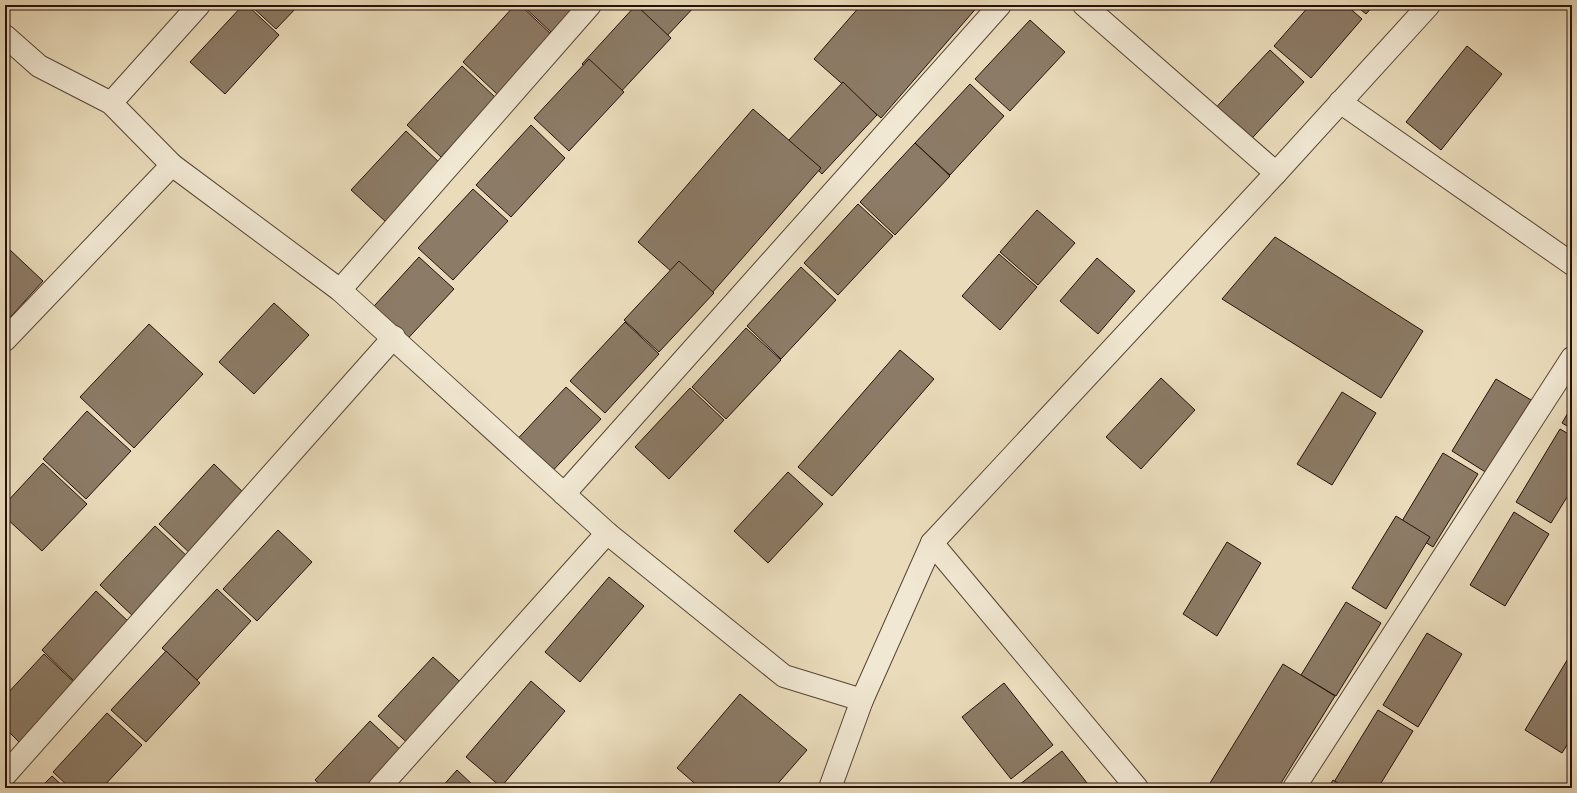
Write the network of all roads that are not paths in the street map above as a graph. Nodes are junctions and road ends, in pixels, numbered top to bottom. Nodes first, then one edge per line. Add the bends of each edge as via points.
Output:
1 (199, 5) edge
2 (590, 5) edge
3 (1000, 5) edge
4 (1084, 5) edge
5 (1429, 5) edge
6 (5, 36) edge
7 (5, 57) edge
8 (39, 66) junction
9 (1340, 102) junction
10 (111, 103) junction
11 (172, 165) junction
12 (1276, 173) junction
13 (1572, 264) edge
14 (340, 290) junction
15 (394, 337) junction
16 (5, 340) edge
17 (1572, 358) edge
18 (564, 494) junction
19 (607, 533) junction
20 (932, 543) junction
21 (862, 700) junction
22 (5, 775) edge
23 (379, 788) edge
24 (830, 788) edge
25 (1137, 788) edge
26 (1294, 788) edge

1 - 10 street
2 - 14 street
3 - 18 street
4 - 12 street
5 - 9 street
6 - 8 street
7 - 8 street
8 - 10 street
9 - 12 street
9 - 13 street
10 - 11 street
11 - 14 street
11 - 16 street
12 - 20 street
14 - 15 street
15 - 18 street
15 - 22 street
17 - 26 street
18 - 19 street
19 - 21 street via 784,676
19 - 23 street
20 - 21 street
20 - 25 street
21 - 24 street

